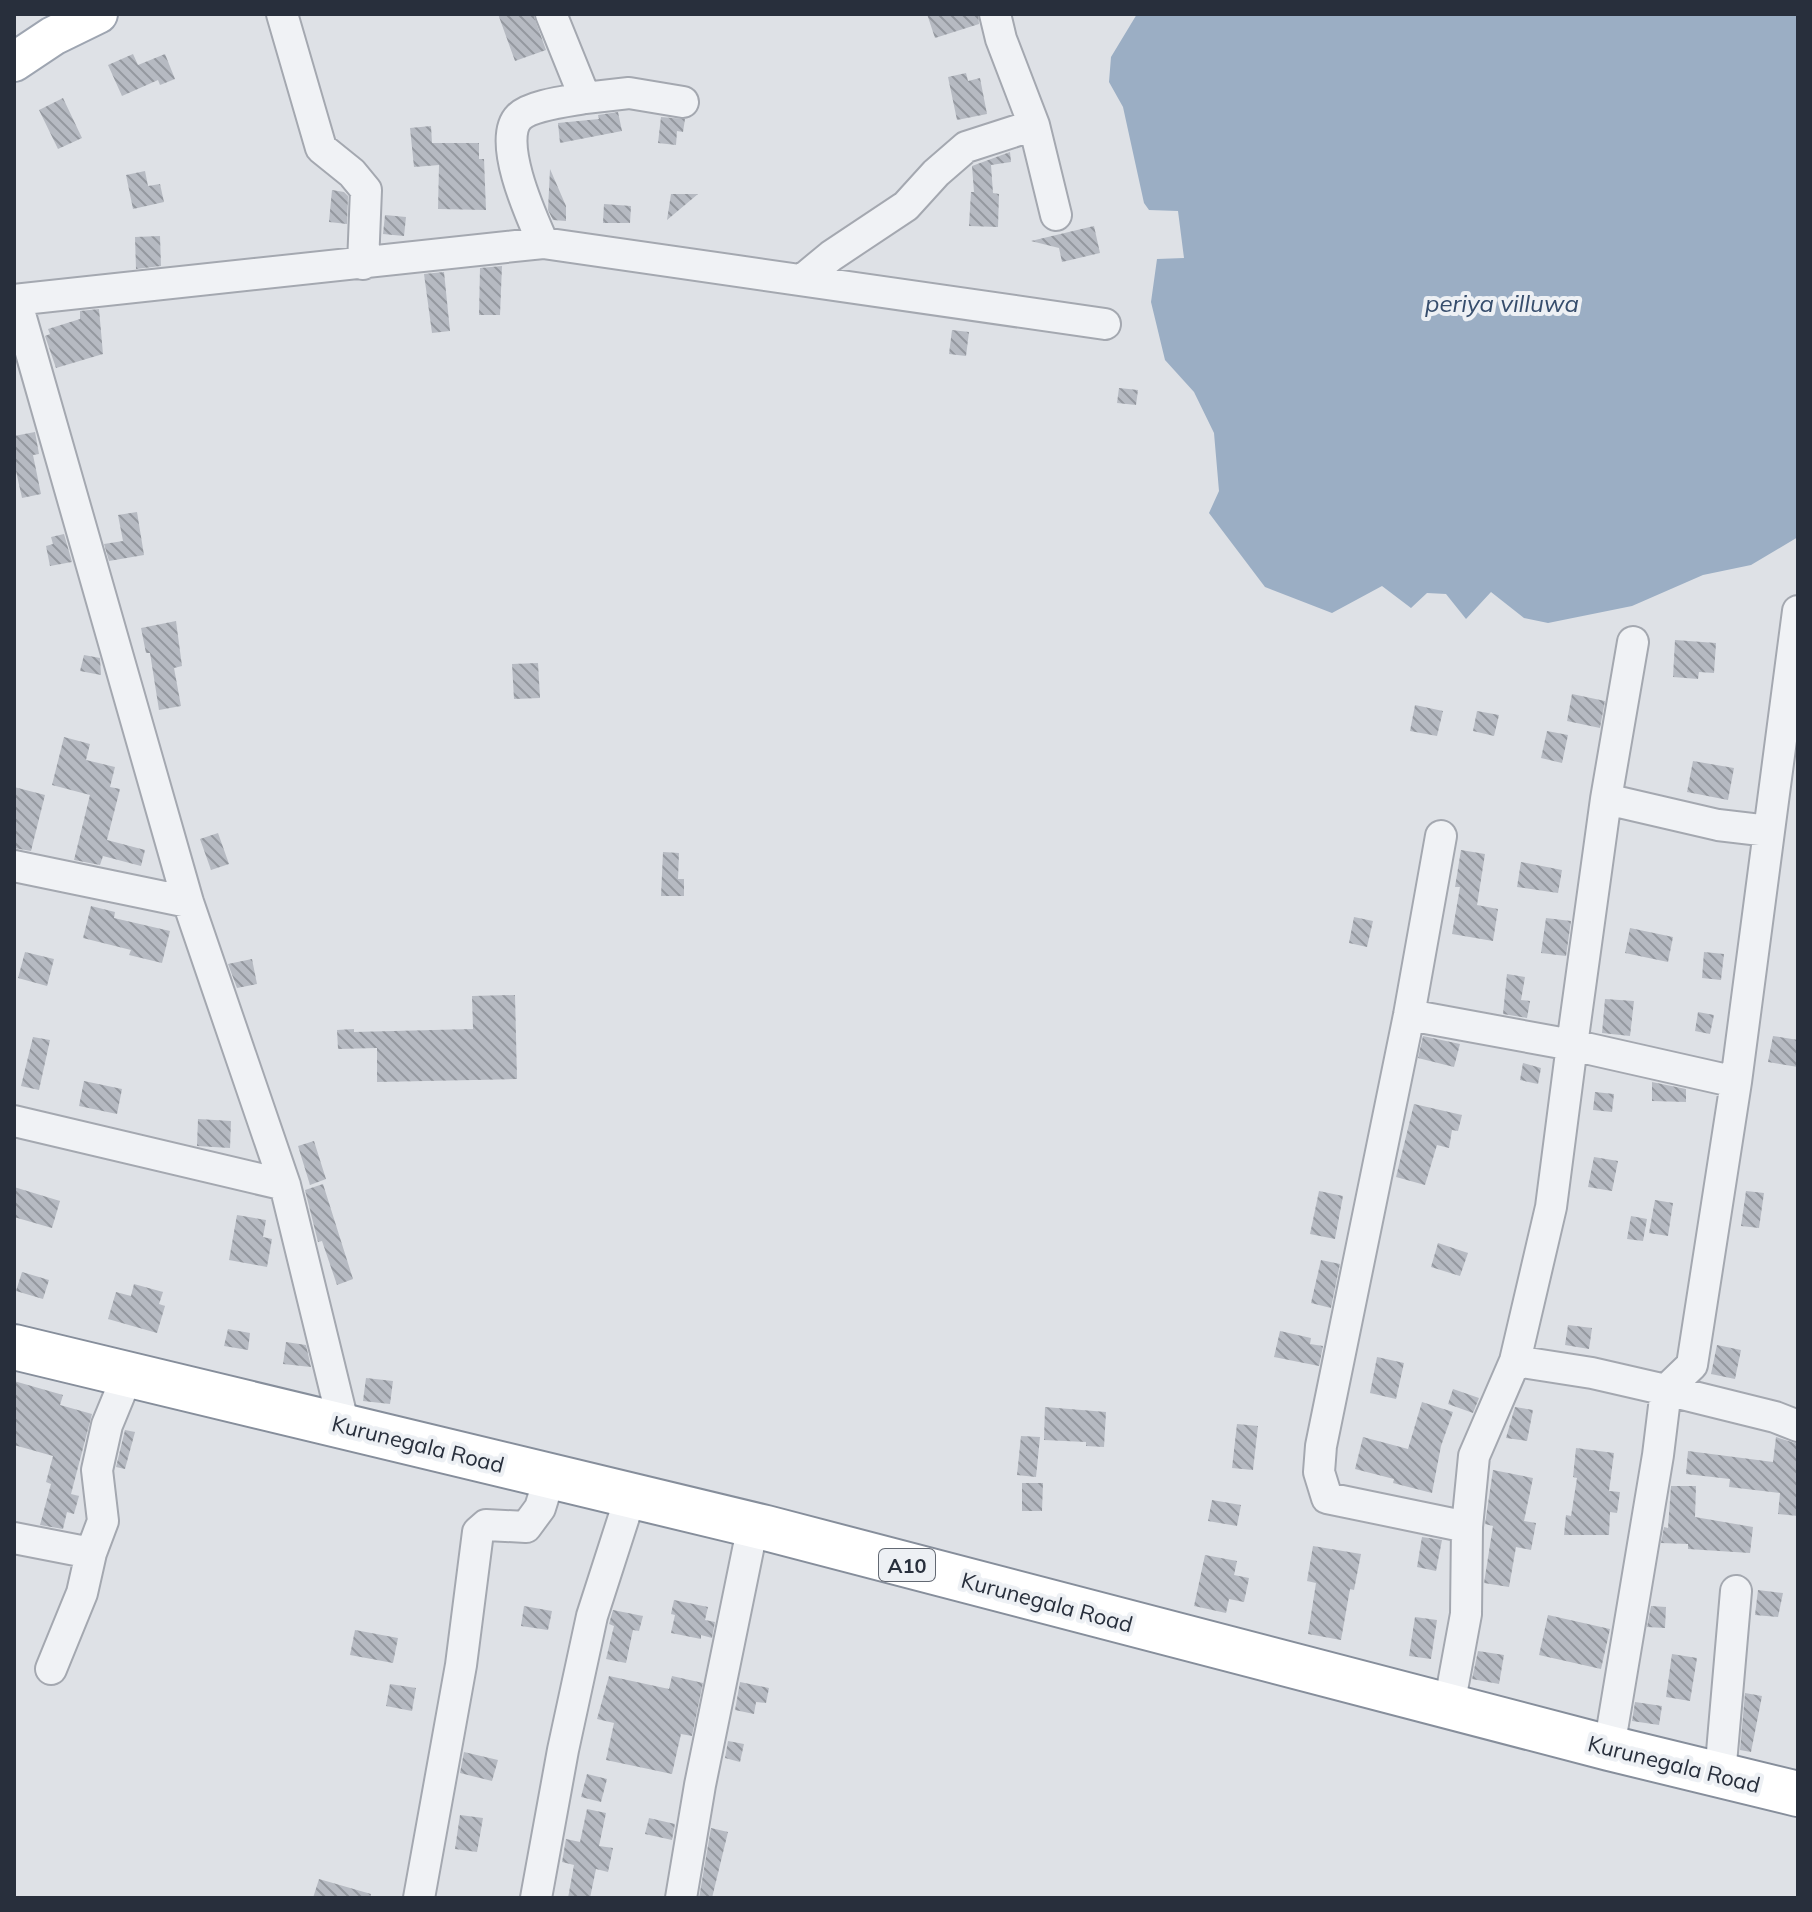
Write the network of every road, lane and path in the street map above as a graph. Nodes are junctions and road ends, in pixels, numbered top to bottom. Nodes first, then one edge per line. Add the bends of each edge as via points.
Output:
1 (98, 14) edge
2 (282, 14) edge
3 (551, 14) edge
4 (995, 14) edge
5 (14, 62) edge
6 (585, 98) junction
7 (683, 102) dead end
8 (1034, 125) junction
9 (1056, 215) dead end
10 (543, 243) junction
11 (363, 264) junction
12 (802, 280) junction
13 (15, 300) edge
14 (1105, 324) dead end
15 (1798, 611) edge
16 (1633, 642) dead end
17 (1606, 799) junction
18 (1769, 831) junction
19 (1441, 836) dead end
20 (14, 866) edge
21 (188, 902) junction
22 (1409, 1015) junction
23 (1572, 1045) junction
24 (1736, 1082) junction
25 (14, 1121) edge
26 (285, 1185) junction
27 (14, 1347) edge
28 (1515, 1361) junction
29 (128, 1374) junction
30 (1666, 1390) junction
31 (344, 1426) junction
32 (1798, 1426) edge
33 (550, 1476) junction
34 (631, 1495) junction
35 (753, 1525) junction
36 (1467, 1527) junction
37 (14, 1538) edge
38 (91, 1553) junction
39 (1736, 1591) dead end
40 (51, 1669) dead end
41 (1449, 1706) junction
42 (1609, 1748) junction
43 (1720, 1775) junction
44 (1798, 1794) edge
45 (419, 1898) edge
46 (536, 1898) edge
47 (681, 1898) edge

1 - 5 main road
2 - 11 street via 321,148 366,190
3 - 6 street
4 - 8 street
6 - 7 street via 629,93
6 - 10 street via 519,117 510,137
8 - 9 street
8 - 12 street via 966,147 906,206
10 - 11 street
10 - 12 street
11 - 13 street
12 - 14 street
13 - 21 street
15 - 18 street
16 - 17 street
17 - 18 street
17 - 23 street
18 - 24 street
19 - 22 street
20 - 21 street
21 - 26 street
22 - 23 street
22 - 36 street via 1319,1472 1327,1498
23 - 24 street
23 - 28 street via 1551,1207
24 - 30 street via 1692,1365
25 - 26 street
26 - 31 street
27 - 29 highway, Kurunegala Road / A10
28 - 30 street
28 - 36 street via 1474,1456
29 - 31 highway, Kurunegala Road / A10
29 - 38 street via 107,1425 97,1470 103,1521
30 - 32 street
30 - 42 street
31 - 33 highway, Kurunegala Road / A10
33 - 34 highway, Kurunegala Road / A10
33 - 45 street via 540,1508 526,1527 486,1525 478,1532 461,1665
34 - 35 highway, Kurunegala Road / A10
34 - 46 street via 592,1616
35 - 41 highway, Kurunegala Road / A10
35 - 47 street
36 - 41 street via 1466,1614
37 - 38 street
38 - 40 street via 82,1593
39 - 43 street
41 - 42 highway, Kurunegala Road / A10
42 - 43 highway, Kurunegala Road / A10
43 - 44 highway, Kurunegala Road / A10

